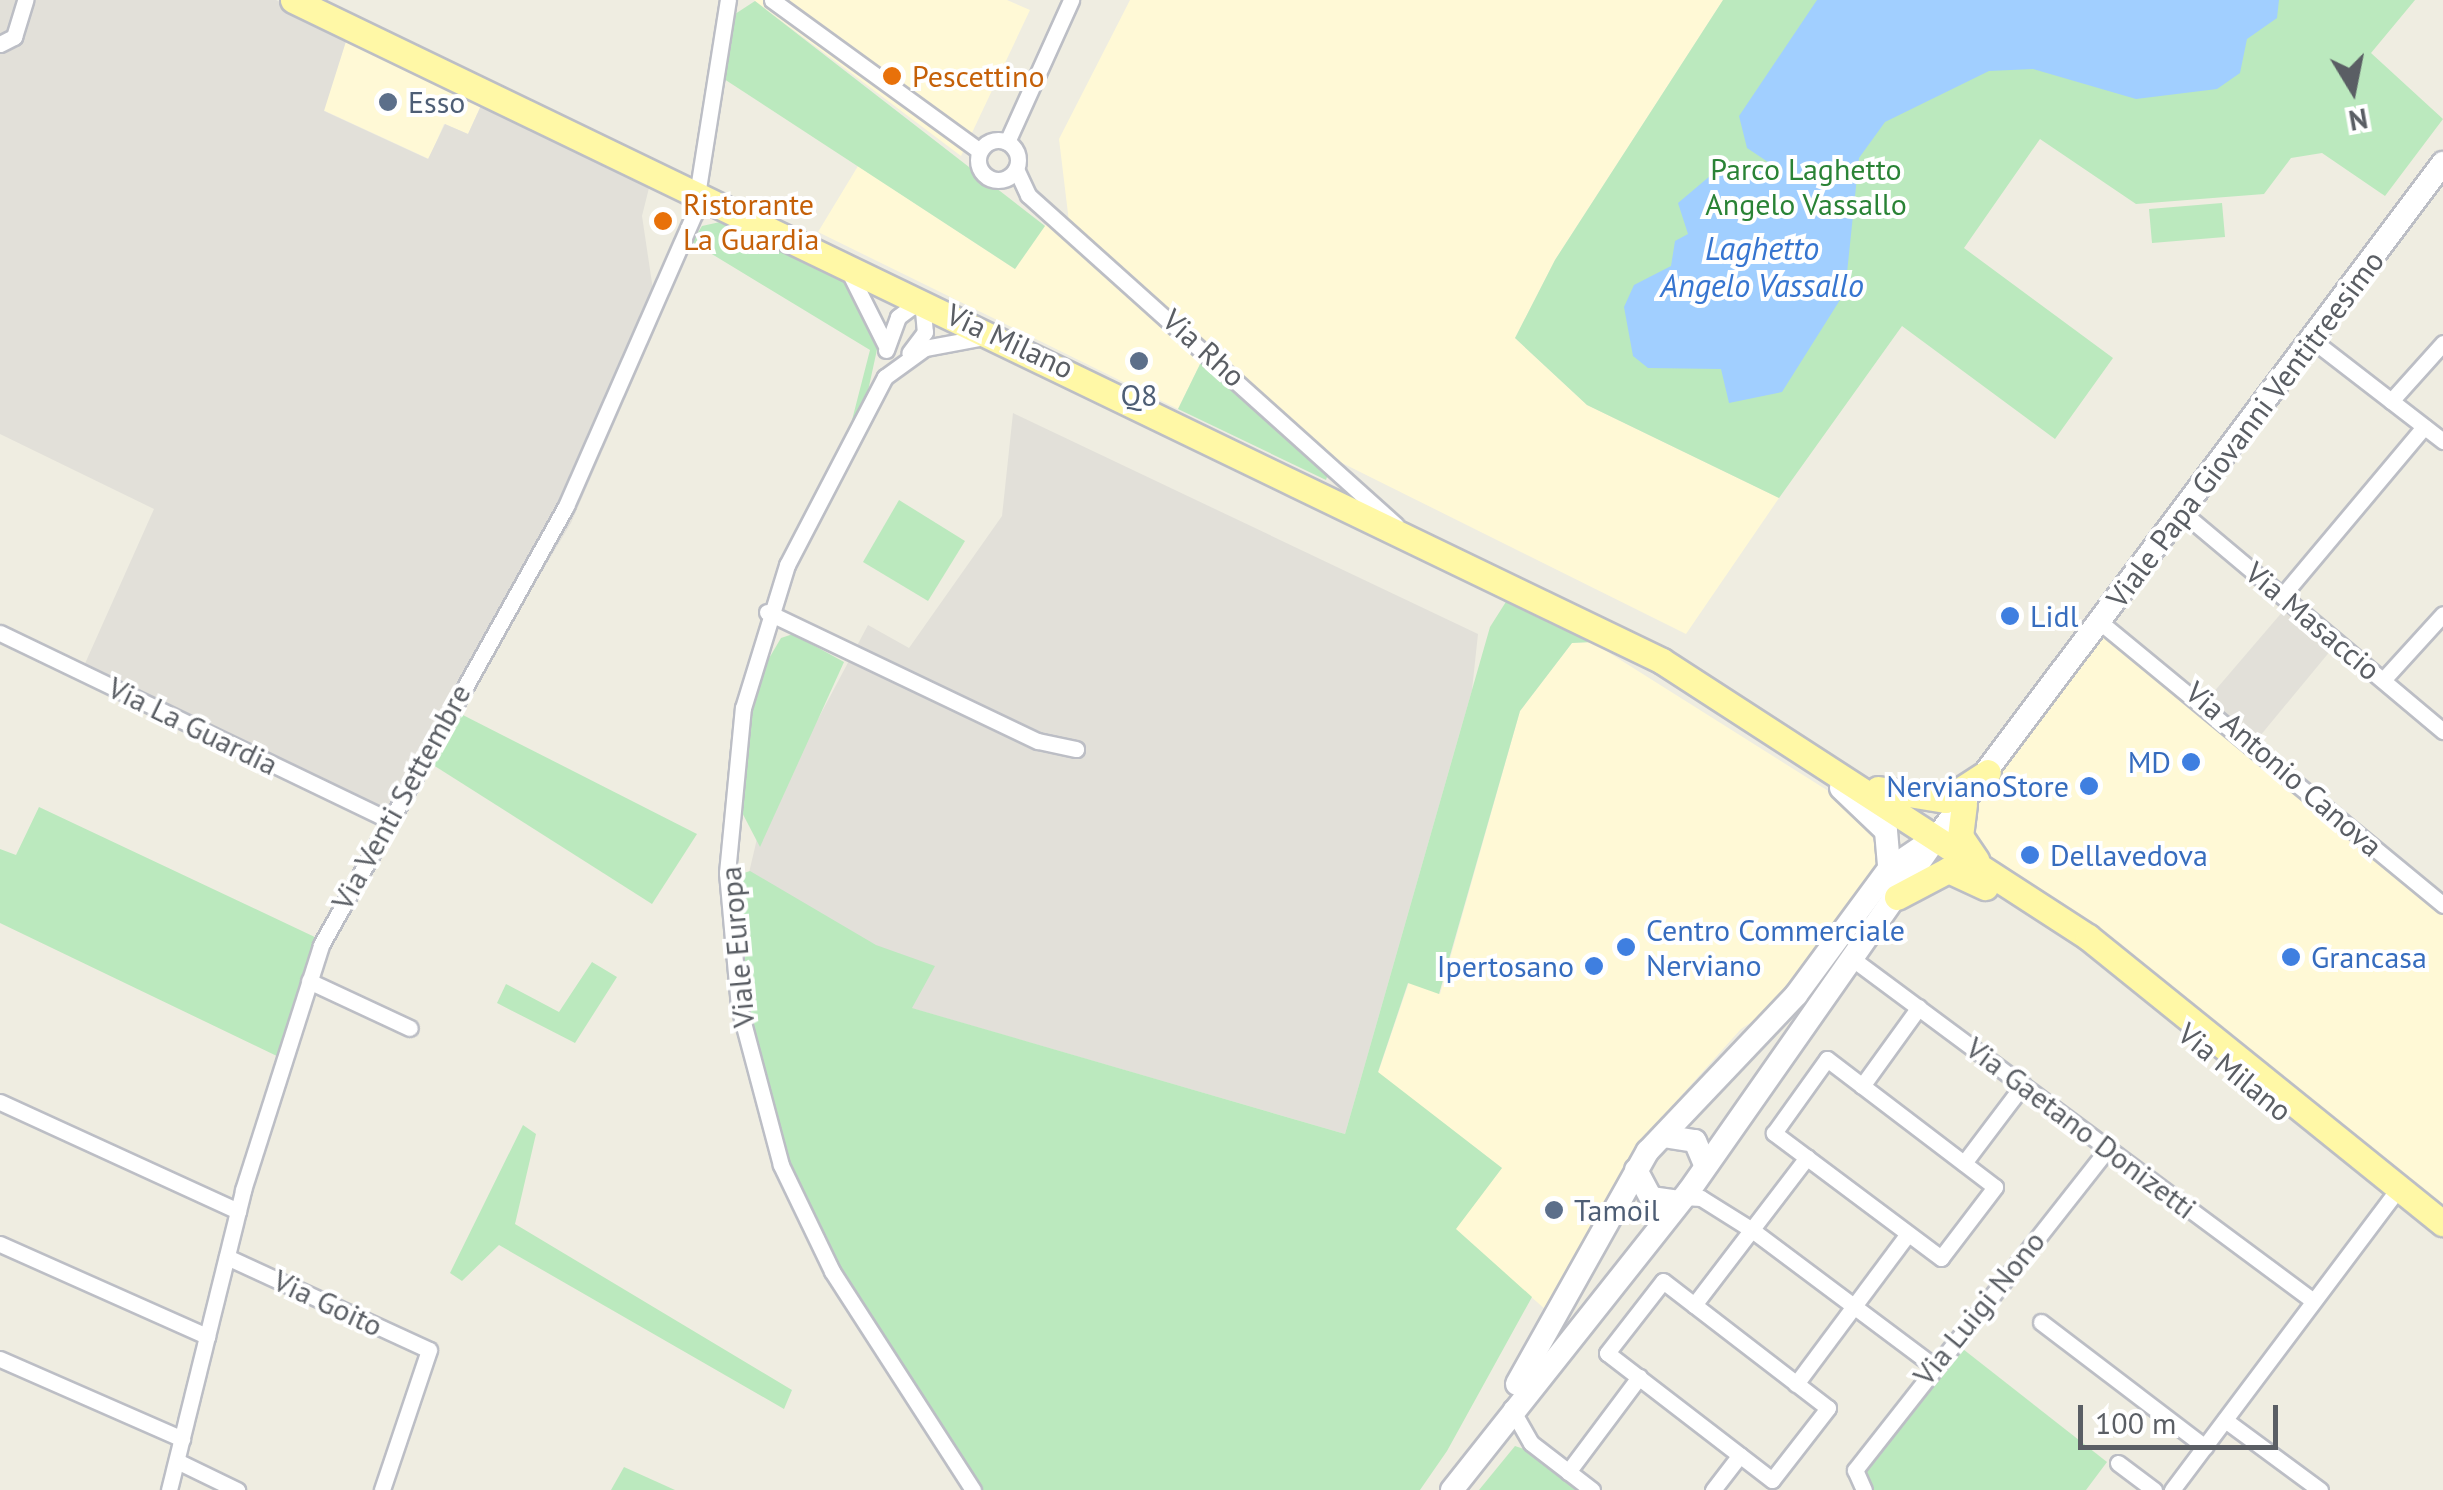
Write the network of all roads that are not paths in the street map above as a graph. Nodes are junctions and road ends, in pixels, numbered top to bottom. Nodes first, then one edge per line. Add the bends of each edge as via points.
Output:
1 (25, 0) edge
2 (293, 0) edge
3 (728, 0) edge
4 (772, 0) edge
5 (1072, 0) edge
6 (0, 44) edge
7 (1007, 142) junction
8 (980, 151) junction
9 (2443, 163) edge
10 (1016, 170) junction
11 (697, 194) junction
12 (839, 262) junction
13 (922, 299) junction
14 (998, 336) junction
15 (2311, 340) junction
16 (2443, 343) edge
17 (886, 350) junction
18 (904, 359) junction
19 (885, 377) junction
20 (2392, 401) junction
21 (2424, 426) junction
22 (2443, 441) edge
23 (2182, 512) junction
24 (1396, 525) junction
25 (2282, 596) junction
26 (767, 612) junction
27 (2443, 614) edge
28 (2105, 616) junction
29 (0, 633) edge
30 (2383, 680) junction
31 (1720, 696) junction
32 (2443, 731) edge
33 (1076, 749) dead end
34 (1988, 772) junction
35 (1850, 780) junction
36 (1964, 804) junction
37 (386, 818) junction
38 (1937, 837) junction
39 (1982, 868) junction
40 (1889, 869) junction
41 (1897, 898) junction
42 (2031, 901) junction
43 (2443, 905) edge
44 (2080, 946) junction
45 (1850, 956) junction
46 (309, 981) junction
47 (1919, 1007) junction
48 (410, 1028) dead end
49 (2023, 1085) junction
50 (1862, 1086) junction
51 (0, 1102) edge
52 (1663, 1136) junction
53 (2108, 1148) junction
54 (1807, 1157) junction
55 (1964, 1163) junction
56 (1703, 1168) junction
57 (1636, 1170) junction
58 (2395, 1192) junction
59 (1680, 1199) junction
60 (1712, 1204) junction
61 (238, 1211) junction
62 (2443, 1223) edge
63 (1752, 1230) junction
64 (1908, 1234) junction
65 (2443, 1239) edge
66 (0, 1244) edge
67 (227, 1256) junction
68 (2312, 1300) junction
69 (1694, 1305) junction
70 (1854, 1306) junction
71 (2041, 1322) dead end
72 (206, 1336) junction
73 (0, 1358) edge
74 (1932, 1364) junction
75 (1639, 1378) junction
76 (1796, 1384) junction
77 (2225, 1420) junction
78 (1499, 1426) junction
79 (182, 1439) junction
80 (1530, 1443) junction
81 (2204, 1448) junction
82 (1740, 1455) junction
83 (177, 1461) junction
84 (2118, 1463) dead end
85 (1568, 1472) junction
86 (170, 1490) edge
87 (237, 1490) edge
88 (382, 1490) edge
89 (973, 1490) edge
90 (1452, 1490) edge
91 (1592, 1490) edge
92 (1713, 1490) edge
93 (1864, 1490) edge
94 (2154, 1490) edge
95 (2172, 1490) edge
96 (2320, 1490) edge

1 - 6 street via 14,37
2 - 11 main road, Via Milano
3 - 11 street, Via Venti Settembre
4 - 8 street
5 - 7 street
7 - 8 street
7 - 10 street, Via Rho
8 - 10 street via 981,172 992,180
9 - 15 street, Viale Papa Giovanni Ventitreesimo
10 - 24 street, Via Rho via 1028,195
11 - 12 main road, Via Milano
11 - 37 street, Via Venti Settembre via 566,506
12 - 13 main road, Via Milano
12 - 17 street, Viale Europa via 876,312
13 - 14 main road, Via Milano
13 - 17 street via 898,317
13 - 18 street via 925,332
14 - 18 street, Viale Europa
14 - 24 main road, Via Milano
15 - 20 street
15 - 23 street, Viale Papa Giovanni Ventitreesimo
16 - 20 street
17 - 19 street, Viale Europa
18 - 19 street, Viale Europa
19 - 26 street, Viale Europa
20 - 21 street
21 - 22 street
21 - 25 street
23 - 25 street, Via Masaccio
23 - 28 street, Viale Papa Giovanni Ventitreesimo
24 - 31 main road, Via Milano
25 - 30 street, Via Masaccio
26 - 33 street via 1038,741
26 - 89 street, Viale Europa via 743,708 728,845 734,978 754,1079 814,1240
27 - 30 street
28 - 34 street, Viale Papa Giovanni Ventitreesimo
28 - 43 street, Via Antonio Canova
29 - 37 street, Via La Guardia
30 - 32 street, Via Masaccio
31 - 35 main road, Via Milano
31 - 40 street, Via Milano via 1876,816
34 - 35 main road via 1945,800 1923,802
34 - 36 street, Viale Papa Giovanni Ventitreesimo
35 - 38 main road, Via Milano
36 - 38 street, Viale Papa Giovanni Ventitreesimo
36 - 39 main road via 1960,836
37 - 46 street, Via Venti Settembre
38 - 39 main road, Via Milano
38 - 40 street
38 - 41 street
39 - 42 main road, Via Milano
40 - 52 street via 1796,995
41 - 44 main road via 1956,870
41 - 45 street
42 - 44 main road, Via Milano
42 - 58 main road, Via Milano
44 - 58 main road, Via Milano
45 - 47 street, Via Gaetano Donizetti
45 - 56 street
46 - 48 street
46 - 61 street, Via Venti Settembre
47 - 49 street, Via Gaetano Donizetti
47 - 50 street
49 - 53 street, Via Gaetano Donizetti
49 - 55 street
50 - 54 street via 1827,1059 1774,1133
50 - 55 street
51 - 61 street
52 - 56 street via 1695,1142
52 - 57 street
53 - 68 street, Via Gaetano Donizetti
53 - 74 street, Via Luigi Nono
54 - 63 street
54 - 64 street
55 - 64 street via 1995,1187 1941,1258
56 - 59 street
56 - 60 street
57 - 59 street via 1651,1198
57 - 78 street
58 - 62 main road, Via Milano
58 - 65 main road, Via Milano
58 - 68 street
59 - 60 street
59 - 78 street
60 - 63 street
61 - 67 street, Via Venti Settembre
63 - 69 street
63 - 70 street
64 - 70 street
66 - 72 street
67 - 72 street, Via Venti Settembre
67 - 88 street, Via Goito via 429,1350
68 - 77 street
69 - 75 street via 1663,1281 1607,1353
69 - 76 street
70 - 74 street
70 - 76 street
71 - 81 street
72 - 79 street, Via Venti Settembre
73 - 79 street
74 - 93 street, Via Luigi Nono via 1855,1470
75 - 82 street
75 - 85 street
76 - 82 street via 1828,1408 1772,1480
77 - 81 street
77 - 96 street
78 - 80 street
78 - 80 street
78 - 90 street
79 - 83 street, Via Venti Settembre
80 - 85 street
81 - 95 street
82 - 92 street
83 - 86 street, Via Venti Settembre
83 - 87 street
84 - 94 street
85 - 91 street

